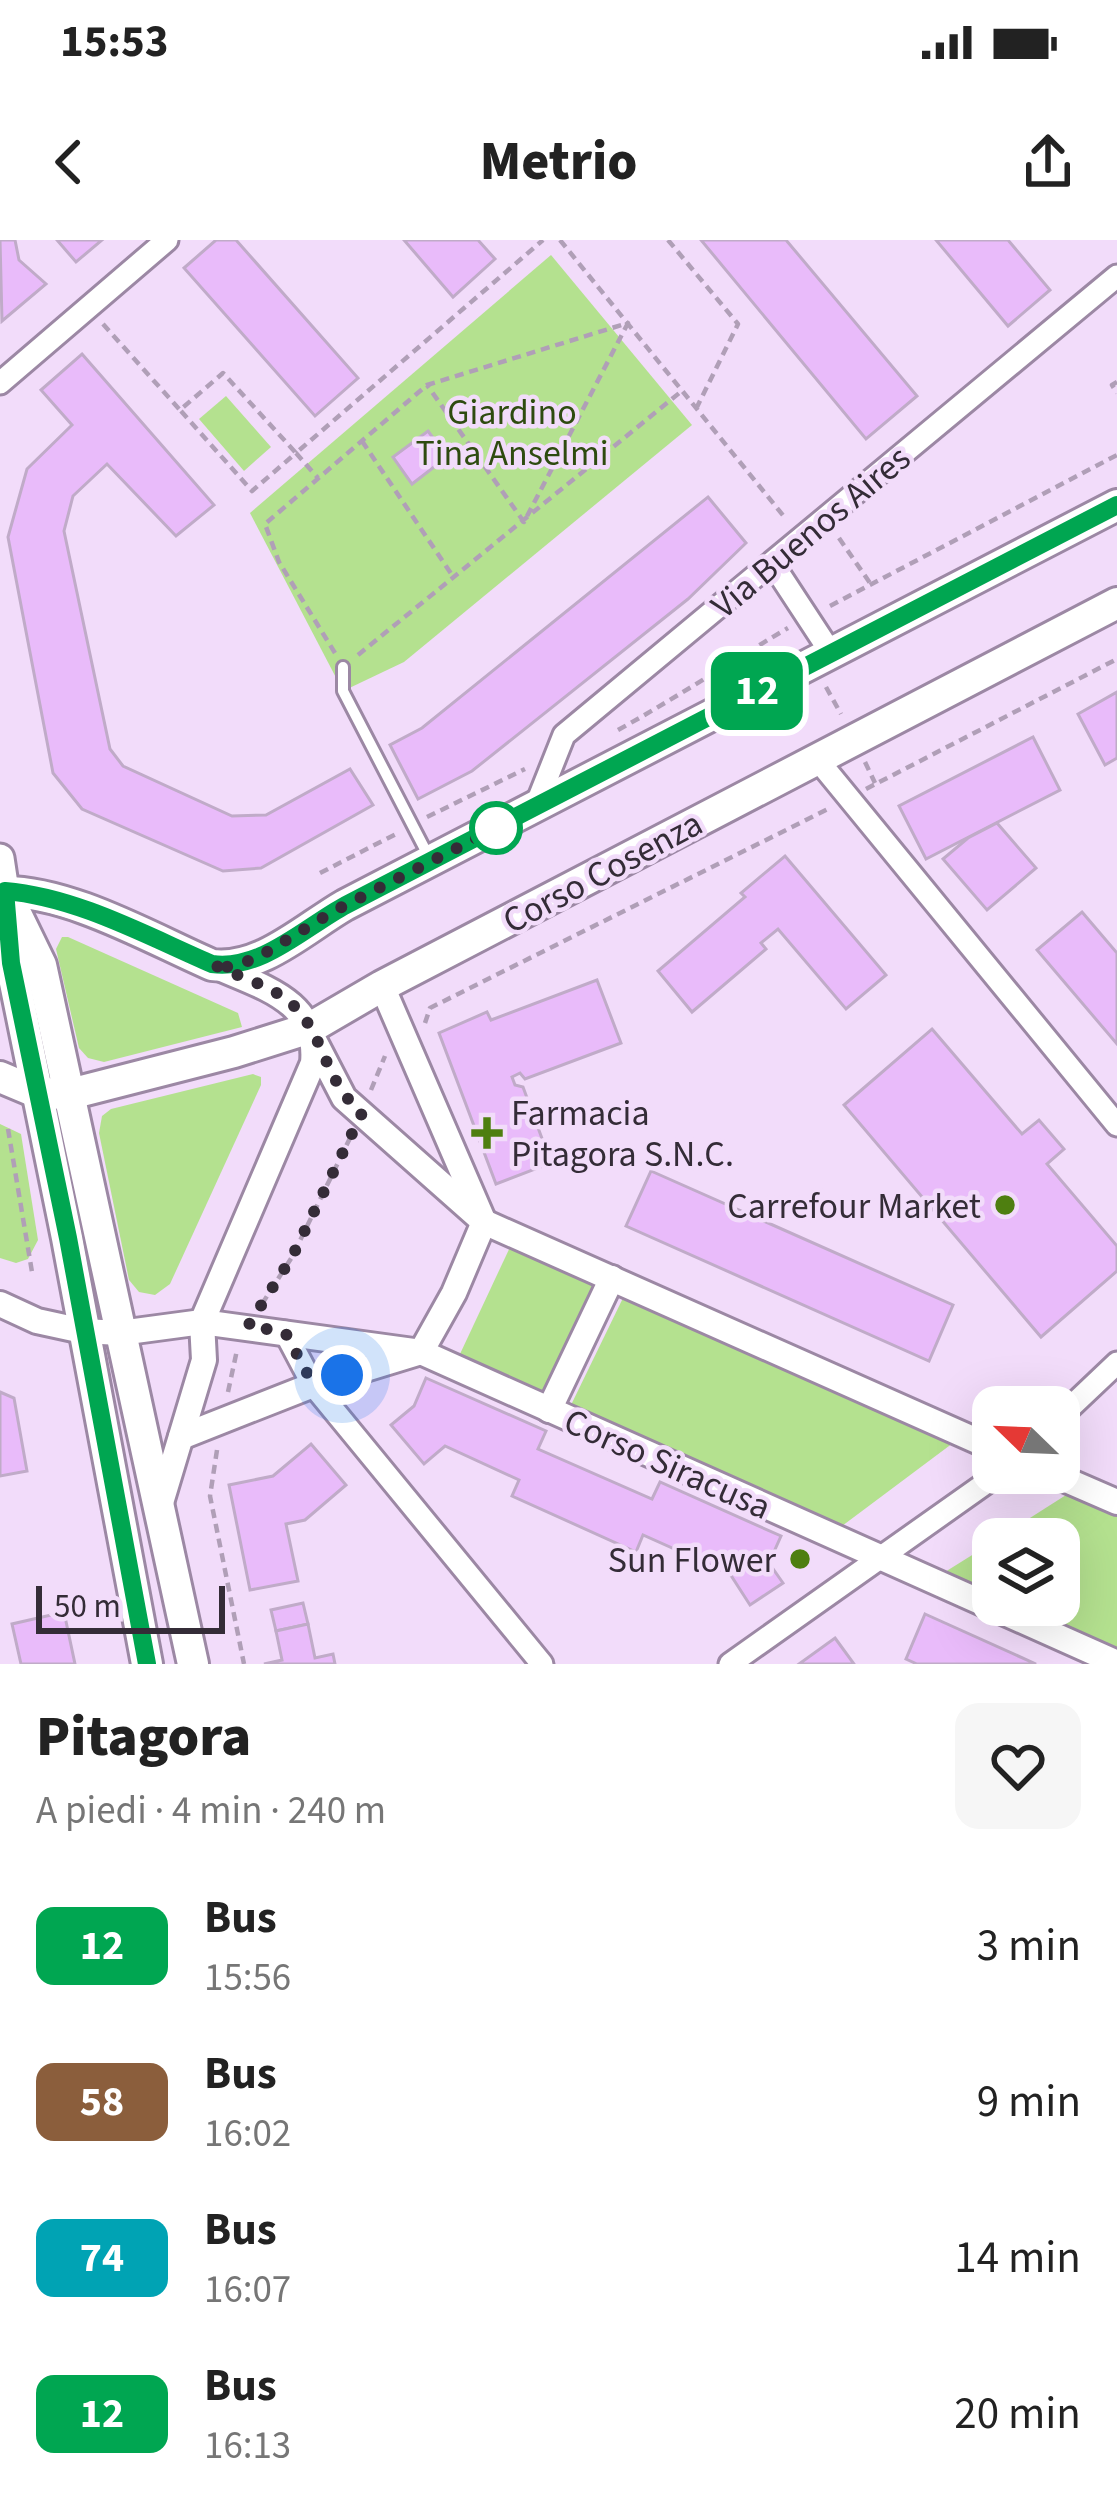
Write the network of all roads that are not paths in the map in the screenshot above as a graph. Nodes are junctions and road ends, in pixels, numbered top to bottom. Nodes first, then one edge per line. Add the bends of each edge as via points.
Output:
1 (167, 240) edge
2 (1117, 277) edge
3 (0, 383) edge
4 (1117, 505) edge
5 (772, 562) junction
6 (1117, 603) edge
7 (821, 657) junction
8 (343, 668) road end
9 (817, 760) junction
10 (535, 808) junction
11 (0, 858) edge
12 (431, 861) junction
13 (3, 892) edge
14 (212, 964) junction
15 (382, 986) junction
16 (313, 1035) junction
17 (0, 1077) edge
18 (38, 1093) junction
19 (70, 1094) junction
20 (1117, 1125) edge
21 (484, 1222) junction
22 (612, 1278) junction
23 (0, 1304) edge
24 (202, 1322) junction
25 (83, 1331) junction
26 (285, 1332) junction
27 (121, 1333) junction
28 (421, 1352) junction
29 (1117, 1364) edge
30 (313, 1384) junction
31 (1080, 1398) edge
32 (549, 1410) junction
33 (182, 1437) junction
34 (972, 1439) edge
35 (1080, 1486) edge
36 (972, 1493) edge
37 (1117, 1502) edge
38 (159, 1508) junction
39 (880, 1559) junction
40 (147, 1664) edge
41 (194, 1664) edge
42 (542, 1664) edge
43 (730, 1664) edge
44 (1117, 1664) edge

1 - 3 street
2 - 5 street, Via Buenos Aires
4 - 7 main road
5 - 7 street via 809,616
5 - 10 street, Via Buenos Aires via 564,735
6 - 9 main road, Corso Cosenza
7 - 10 main road
8 - 12 lane via 344,691
9 - 15 main road, Corso Cosenza
9 - 20 street
10 - 12 main road
11 - 13 main road
12 - 14 main road via 255,959
13 - 14 main road via 73,906
13 - 18 main road
13 - 19 main road via 41,965
14 - 16 street via 292,1004
15 - 16 main road, Corso Cosenza
15 - 21 street
16 - 19 main road, Corso Cosenza
16 - 21 street via 333,1082
16 - 24 street via 309,1080
17 - 18 main road
18 - 19 main road
18 - 25 main road
19 - 27 main road
21 - 22 street
21 - 28 street
22 - 32 street
22 - 34 street
23 - 25 street, Corso Siracusa
24 - 26 street, Corso Siracusa
24 - 27 street, Corso Siracusa
24 - 33 street via 204,1360
25 - 27 street, Corso Siracusa
25 - 40 main road
26 - 28 street, Corso Siracusa
26 - 30 street
27 - 38 main road
28 - 30 street
28 - 32 street, Corso Siracusa
29 - 31 street
30 - 33 street
30 - 42 street
32 - 39 street, Corso Siracusa
33 - 38 street
35 - 37 street
36 - 39 street
38 - 41 main road
39 - 43 street
39 - 44 street, Corso Siracusa

